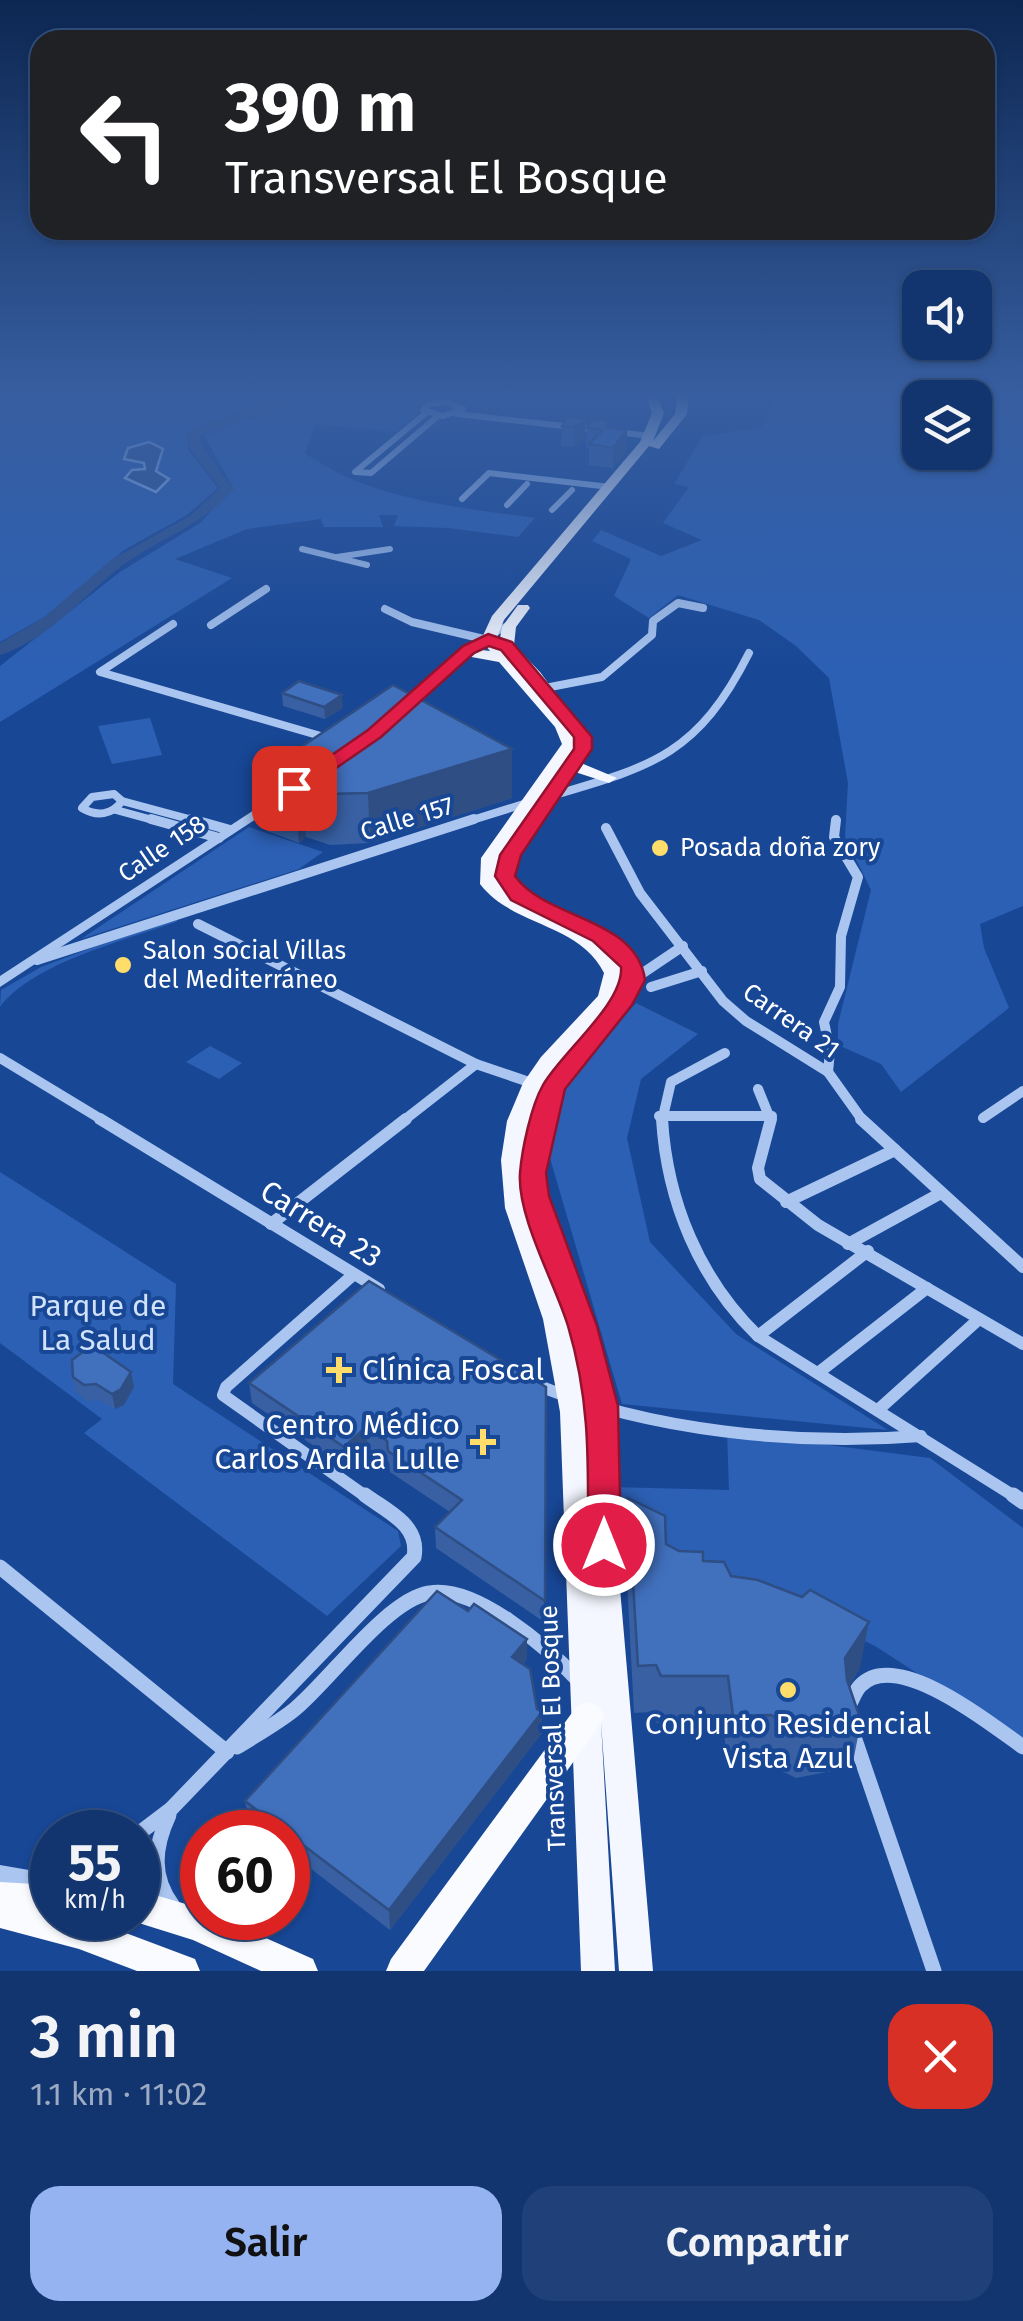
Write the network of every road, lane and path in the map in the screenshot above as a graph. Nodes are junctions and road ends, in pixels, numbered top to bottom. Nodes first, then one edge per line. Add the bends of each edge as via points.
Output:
1 (475, 486) edge
2 (526, 486) edge
3 (543, 486) edge
4 (601, 486) edge
5 (622, 486) edge
6 (610, 487) joint
7 (462, 499) dead end
8 (507, 505) dead end
9 (552, 510) dead end
10 (302, 548) dead end
11 (390, 549) dead end
12 (336, 557) junction
13 (367, 565) dead end
14 (266, 589) dead end
15 (703, 608) dead end
16 (385, 609) dead end
17 (512, 621) junction
18 (172, 624) dead end
19 (210, 625) dead end
20 (488, 640) junction
21 (466, 652) junction
22 (504, 652) junction
23 (748, 653) dead end
24 (161, 687) junction
25 (545, 688) junction
26 (256, 713) dead end
27 (391, 720) edge
28 (340, 742) edge
29 (573, 766) junction
30 (609, 778) junction
31 (294, 788) edge
32 (543, 798) junction
33 (119, 806) dead end
34 (836, 820) dead end
35 (606, 828) dead end
36 (225, 834) junction
37 (198, 924) dead end
38 (683, 946) junction
39 (626, 957) junction
40 (658, 958) junction
41 (31, 962) junction
42 (702, 971) junction
43 (0, 983) edge
44 (642, 984) junction
45 (725, 1053) dead end
46 (0, 1058) edge
47 (476, 1064) junction
48 (828, 1072) junction
49 (543, 1086) junction
50 (758, 1088) dead end
51 (1023, 1090) edge
52 (659, 1116) junction
53 (772, 1116) junction
54 (983, 1118) dead end
55 (894, 1150) junction
56 (941, 1193) junction
57 (786, 1202) junction
58 (271, 1224) junction
59 (848, 1244) junction
60 (868, 1251) junction
61 (1023, 1267) edge
62 (353, 1275) junction
63 (926, 1288) junction
64 (399, 1301) edge
65 (979, 1319) junction
66 (758, 1336) junction
67 (1023, 1344) edge
68 (518, 1373) edge
69 (818, 1373) junction
70 (587, 1404) junction
71 (878, 1410) junction
72 (922, 1436) junction
73 (1023, 1502) edge
74 (0, 1567) edge
75 (586, 1703) junction
76 (1023, 1748) edge
77 (227, 1752) junction
78 (172, 1810) junction
79 (160, 1818) edge
80 (0, 1877) edge
81 (30, 1884) edge
82 (30, 1892) edge
83 (0, 1899) edge
84 (180, 1910) edge
85 (0, 1911) edge
86 (233, 1940) edge
87 (300, 1969) edge
88 (183, 1971) edge
89 (403, 1971) edge
90 (598, 1971) edge
91 (636, 1971) edge
92 (934, 1971) edge

1 - 7 street
2 - 8 street
3 - 9 street via 572,490
4 - 6 street
5 - 17 main road
6 - 20 main road via 497,619
10 - 12 street
11 - 12 street
12 - 13 street
14 - 19 street
15 - 25 street via 678,604 658,616 652,635 602,677
16 - 20 street
17 - 20 street
17 - 22 main road
18 - 24 street via 101,670
20 - 21 street
20 - 22 main road, Transversal El Bosque
21 - 22 main road
21 - 27 street via 428,679
22 - 25 main road, Transversal El Bosque
22 - 32 main road, Transversal El Bosque via 570,744
23 - 30 street, Calle 157 via 727,702 672,756
24 - 26 street
24 - 28 street
25 - 29 main road, Transversal El Bosque via 583,737
29 - 30 main road
29 - 32 main road, Transversal El Bosque
30 - 32 street, Calle 157
31 - 36 street, Calle 158
32 - 39 main road, Transversal El Bosque via 511,855 507,882 518,896 585,927
32 - 41 street, Calle 157
32 - 49 main road, Transversal El Bosque via 490,858 489,884 511,904 596,946 616,978 607,1000 550,1059
33 - 36 street
34 - 48 street via 834,837 858,878 842,926 840,987 824,1022
35 - 38 street, Carrera 21 via 640,893
36 - 41 street, Calle 158
37 - 47 street
38 - 40 street
38 - 42 street, Carrera 21
39 - 40 street
39 - 44 main road
40 - 44 street
41 - 43 street, Calle 158
42 - 44 street
42 - 48 street, Carrera 21 via 746,1021
44 - 49 main road, Transversal El Bosque
45 - 52 street via 671,1082
46 - 58 street, Carrera 23
47 - 49 street
47 - 58 street
48 - 55 street, Carrera 21 via 869,1130
49 - 70 main road, Transversal El Bosque via 536,1196 582,1326
50 - 53 street
51 - 54 street
52 - 53 street
52 - 66 street via 671,1193 704,1267 733,1315
53 - 57 street via 768,1151 758,1168 760,1179
55 - 56 street, Carrera 21
55 - 57 street
56 - 59 street
56 - 61 street, Carrera 21
57 - 59 street
58 - 62 street, Carrera 23
59 - 60 street
60 - 63 street
60 - 66 street
62 - 64 street, Carrera 23
62 - 77 street via 226,1387 224,1400 414,1534 416,1549
63 - 65 street
63 - 69 street
65 - 67 street
65 - 71 street
66 - 69 street
68 - 70 street
69 - 71 street
70 - 72 street via 842,1440
70 - 75 main road, Transversal El Bosque
70 - 91 main road, Transversal El Bosque
71 - 72 street
72 - 73 street
74 - 77 street
75 - 77 street via 556,1655 470,1597 425,1593 398,1610 294,1710
75 - 89 highway
75 - 90 main road, Transversal El Bosque
76 - 92 street via 925,1684 889,1673 868,1676 848,1704
77 - 78 street
78 - 79 street
78 - 84 street via 155,1854 166,1898
80 - 81 street
82 - 83 highway
85 - 88 highway
86 - 87 highway

